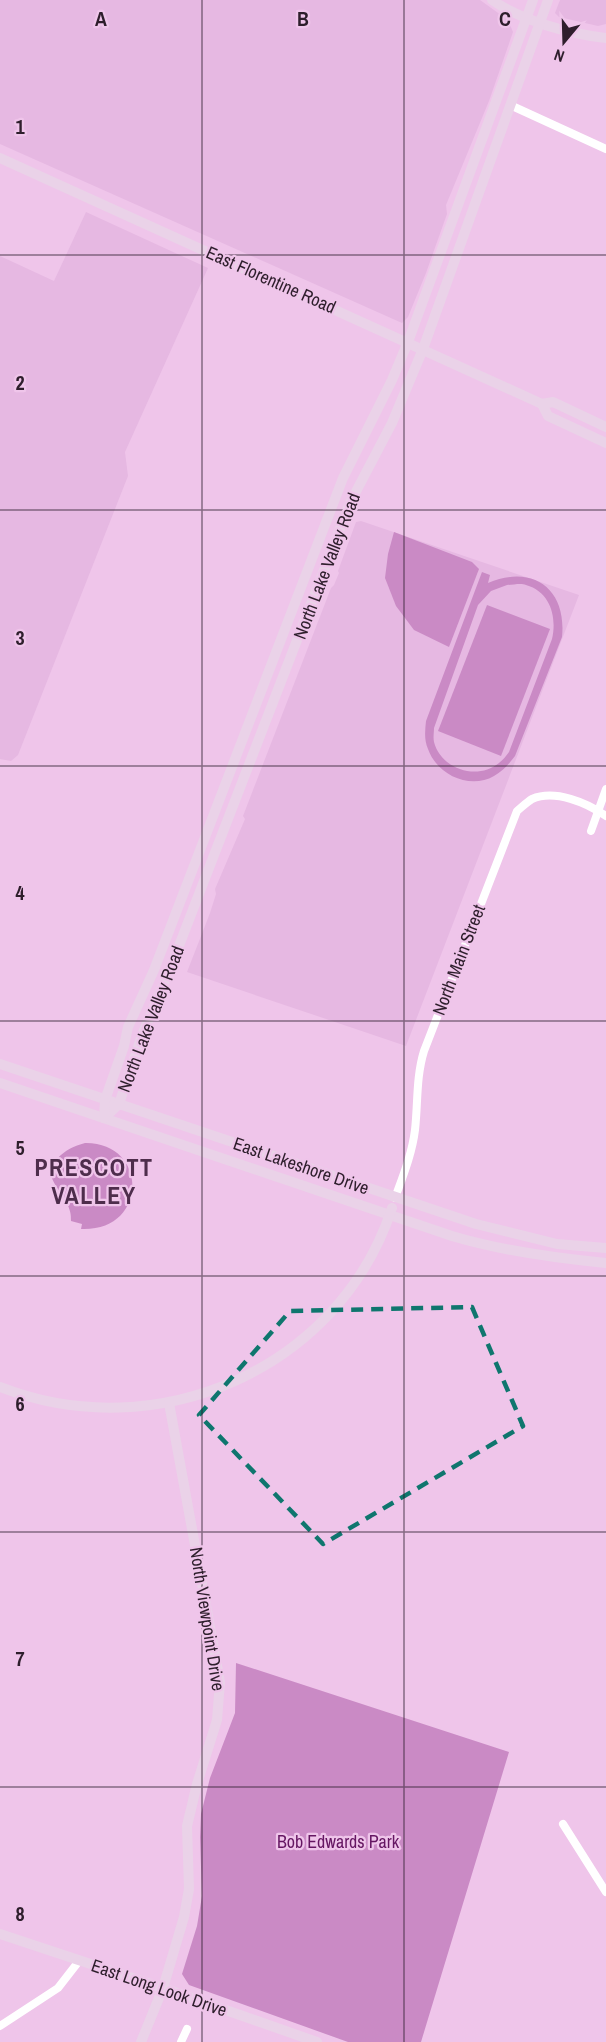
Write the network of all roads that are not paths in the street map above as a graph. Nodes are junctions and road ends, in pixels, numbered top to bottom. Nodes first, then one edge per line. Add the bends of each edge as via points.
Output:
1 (492, 0) edge
2 (533, 0) edge
3 (548, 0) edge
4 (526, 17) junction
5 (540, 22) junction
6 (606, 38) edge
7 (510, 105) junction
8 (606, 149) edge
9 (0, 158) edge
10 (408, 342) junction
11 (423, 349) junction
12 (542, 404) junction
13 (606, 427) edge
14 (606, 443) edge
15 (606, 789) edge
16 (598, 810) junction
17 (606, 816) edge
18 (591, 831) dead end
19 (0, 1064) edge
20 (0, 1083) edge
21 (105, 1100) junction
22 (119, 1104) junction
23 (104, 1118) junction
24 (395, 1198) junction
25 (390, 1214) junction
26 (557, 1244) junction
27 (606, 1248) edge
28 (555, 1258) junction
29 (606, 1263) edge
30 (0, 1387) edge
31 (169, 1403) junction
32 (563, 1824) dead end
33 (606, 1892) edge
34 (0, 1934) edge
35 (79, 1961) junction
36 (163, 1988) junction
37 (0, 2026) edge
38 (187, 2029) dead end
39 (298, 2039) edge
40 (141, 2042) edge
41 (181, 2042) edge
42 (317, 2042) edge

1 - 4 street
2 - 4 street, North Lake Valley Road
3 - 5 street, North Lake Valley Road
4 - 5 street
4 - 10 street, North Lake Valley Road
5 - 6 street
5 - 7 street, North Lake Valley Road
7 - 8 street
7 - 11 street, North Lake Valley Road
9 - 10 street, East Florentine Road
10 - 11 street, East Florentine Road
10 - 21 street, North Lake Valley Road via 344,478 154,970 128,1027
11 - 12 street, East Florentine Road
11 - 22 street, North Lake Valley Road via 392,423 350,503 142,1035
12 - 13 street, East Florentine Road via 554,402
12 - 14 street, East Florentine Road via 548,416
15 - 16 street
16 - 17 street, North Main Street
16 - 18 street
16 - 24 street, North Main Street via 550,796 533,799 517,811 418,1070 410,1155
19 - 21 street, East Lakeshore Drive
20 - 23 street, East Lakeshore Drive
21 - 22 street, East Lakeshore Drive
21 - 23 street, North Lake Valley Road
22 - 23 street, North Lake Valley Road
22 - 24 street, East Lakeshore Drive
23 - 25 street, East Lakeshore Drive
24 - 25 street
24 - 26 street, East Lakeshore Drive
25 - 28 street, East Lakeshore Drive via 473,1242
25 - 31 street via 352,1288 298,1343 248,1376
26 - 27 street, East Lakeshore Drive
26 - 28 street
28 - 29 street, East Lakeshore Drive
30 - 31 street via 27,1397 79,1407 126,1408
31 - 36 street, North Viewpoint Drive via 220,1682 217,1720 187,1826 189,1889 184,1917
32 - 33 street
34 - 35 street, East Long Look Drive
35 - 36 street, East Long Look Drive
35 - 37 street via 58,1988
36 - 39 street, East Long Look Drive
36 - 40 street, North Viewpoint Drive
38 - 41 street
39 - 42 street, East Long Look Drive

